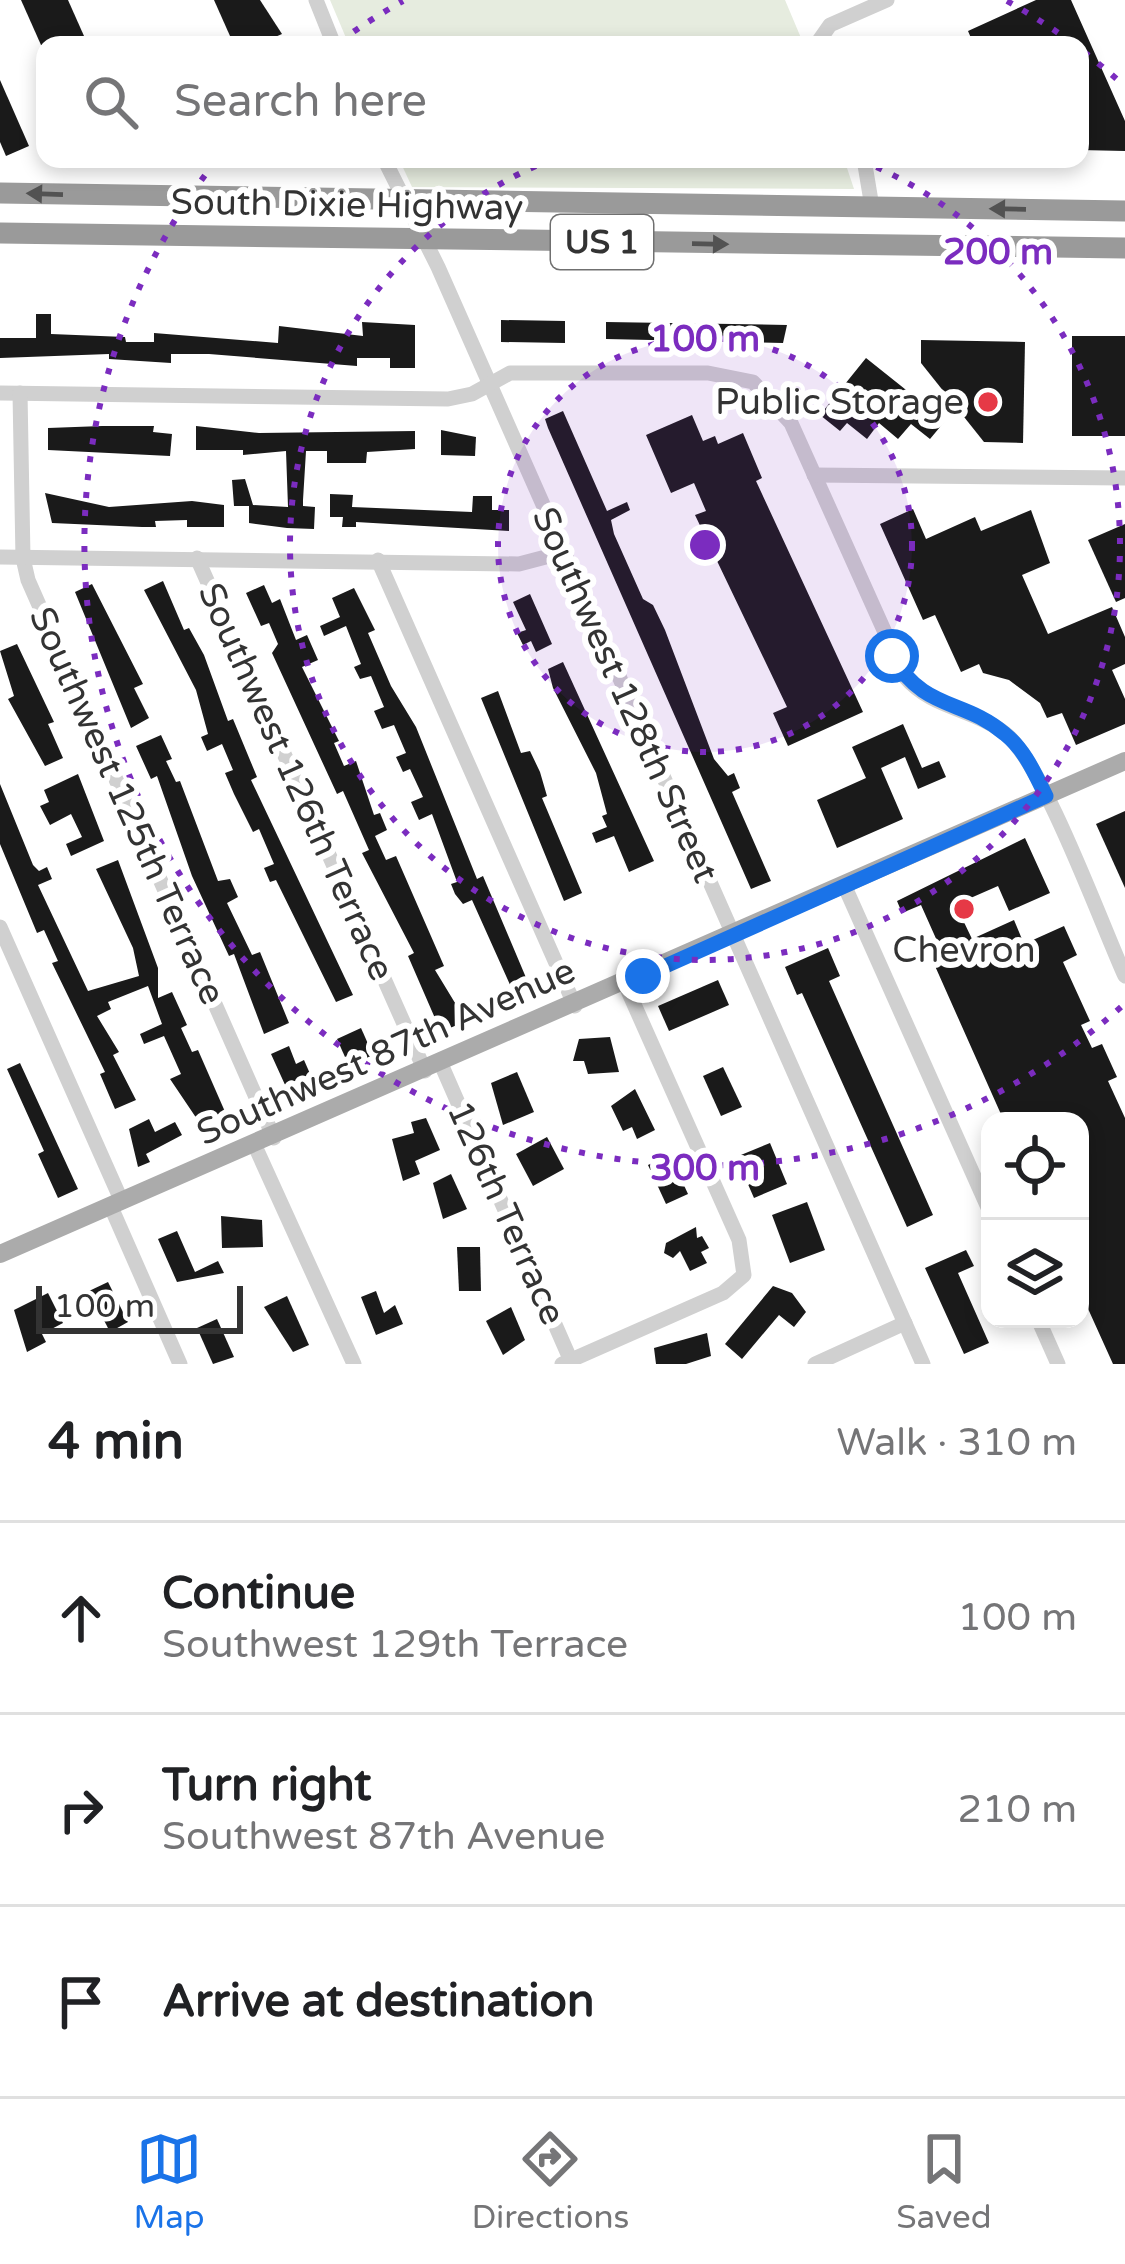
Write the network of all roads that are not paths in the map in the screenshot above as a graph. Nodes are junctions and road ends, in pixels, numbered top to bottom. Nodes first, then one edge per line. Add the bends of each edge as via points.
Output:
1 (316, 0) edge
2 (887, 0) edge
3 (330, 36) edge
4 (821, 36) edge
5 (389, 168) edge
6 (866, 168) edge
7 (0, 193) edge
8 (90, 195) junction
9 (405, 200) junction
10 (872, 207) junction
11 (1125, 211) edge
12 (0, 233) edge
13 (88, 234) junction
14 (425, 238) junction
15 (872, 247) junction
16 (1125, 248) edge
17 (489, 385) junction
18 (0, 393) edge
19 (20, 393) junction
20 (814, 476) junction
21 (1125, 478) edge
22 (561, 553) junction
23 (0, 557) edge
24 (23, 558) junction
25 (197, 558) junction
26 (378, 560) junction
27 (1125, 761) edge
28 (1046, 796) junction
29 (845, 887) junction
30 (0, 927) edge
31 (732, 938) junction
32 (1125, 976) edge
33 (625, 983) junction
34 (575, 1006) junction
35 (433, 1068) junction
36 (265, 1142) junction
37 (981, 1192) edge
38 (116, 1205) junction
39 (0, 1254) edge
40 (905, 1323) junction
41 (1042, 1328) edge
42 (567, 1362) edge
43 (180, 1364) edge
44 (354, 1364) edge
45 (815, 1364) edge
46 (923, 1364) edge
47 (1058, 1364) edge

1 - 3 street
2 - 4 street
5 - 9 street, Southwest 128th Street
6 - 10 street
8 -> 7 highway, South Dixie Highway / US 1
8 - 9 highway, South Dixie Highway / US 1
8 - 13 highway
9 - 10 highway, South Dixie Highway / US 1
9 - 14 street, Southwest 128th Street
11 -> 10 highway, South Dixie Highway / US 1
10 - 15 highway
12 - 13 highway, South Dixie Highway / US 1
13 - 14 highway, South Dixie Highway / US 1
14 -> 15 highway, South Dixie Highway / US 1
14 - 17 street, Southwest 128th Street
15 - 16 highway, South Dixie Highway / US 1
17 - 19 street via 448,399
17 - 20 street via 510,373 745,378 790,423
17 - 22 street, Southwest 128th Street
18 - 19 street
19 - 24 street, Southwest 125th Terrace
20 - 21 street
20 - 28 street via 905,677 932,700 1004,732
22 - 26 street via 519,564
22 - 31 street, Southwest 128th Street
23 - 24 street
24 - 25 street
24 - 36 street, Southwest 125th Terrace
25 - 26 street
25 - 35 street, Southwest 126th Terrace
26 - 34 street
27 - 28 main road, Southwest 87th Avenue
28 - 29 main road, Southwest 87th Avenue
28 - 32 street
29 - 31 main road, Southwest 87th Avenue
29 - 37 street
30 - 38 street
31 - 33 main road, Southwest 87th Avenue
31 - 40 street, Southwest 128th Street
33 - 34 main road, Southwest 87th Avenue
33 - 42 street via 739,1240 744,1275 723,1293
34 - 35 main road, Southwest 87th Avenue
35 - 36 main road, Southwest 87th Avenue
35 - 42 street, 126th Terrace
36 - 38 main road, Southwest 87th Avenue
36 - 44 street, Southwest 125th Terrace
38 - 39 main road, Southwest 87th Avenue
38 - 43 street
40 - 45 street
40 - 46 street, Southwest 128th Street
41 - 47 street

